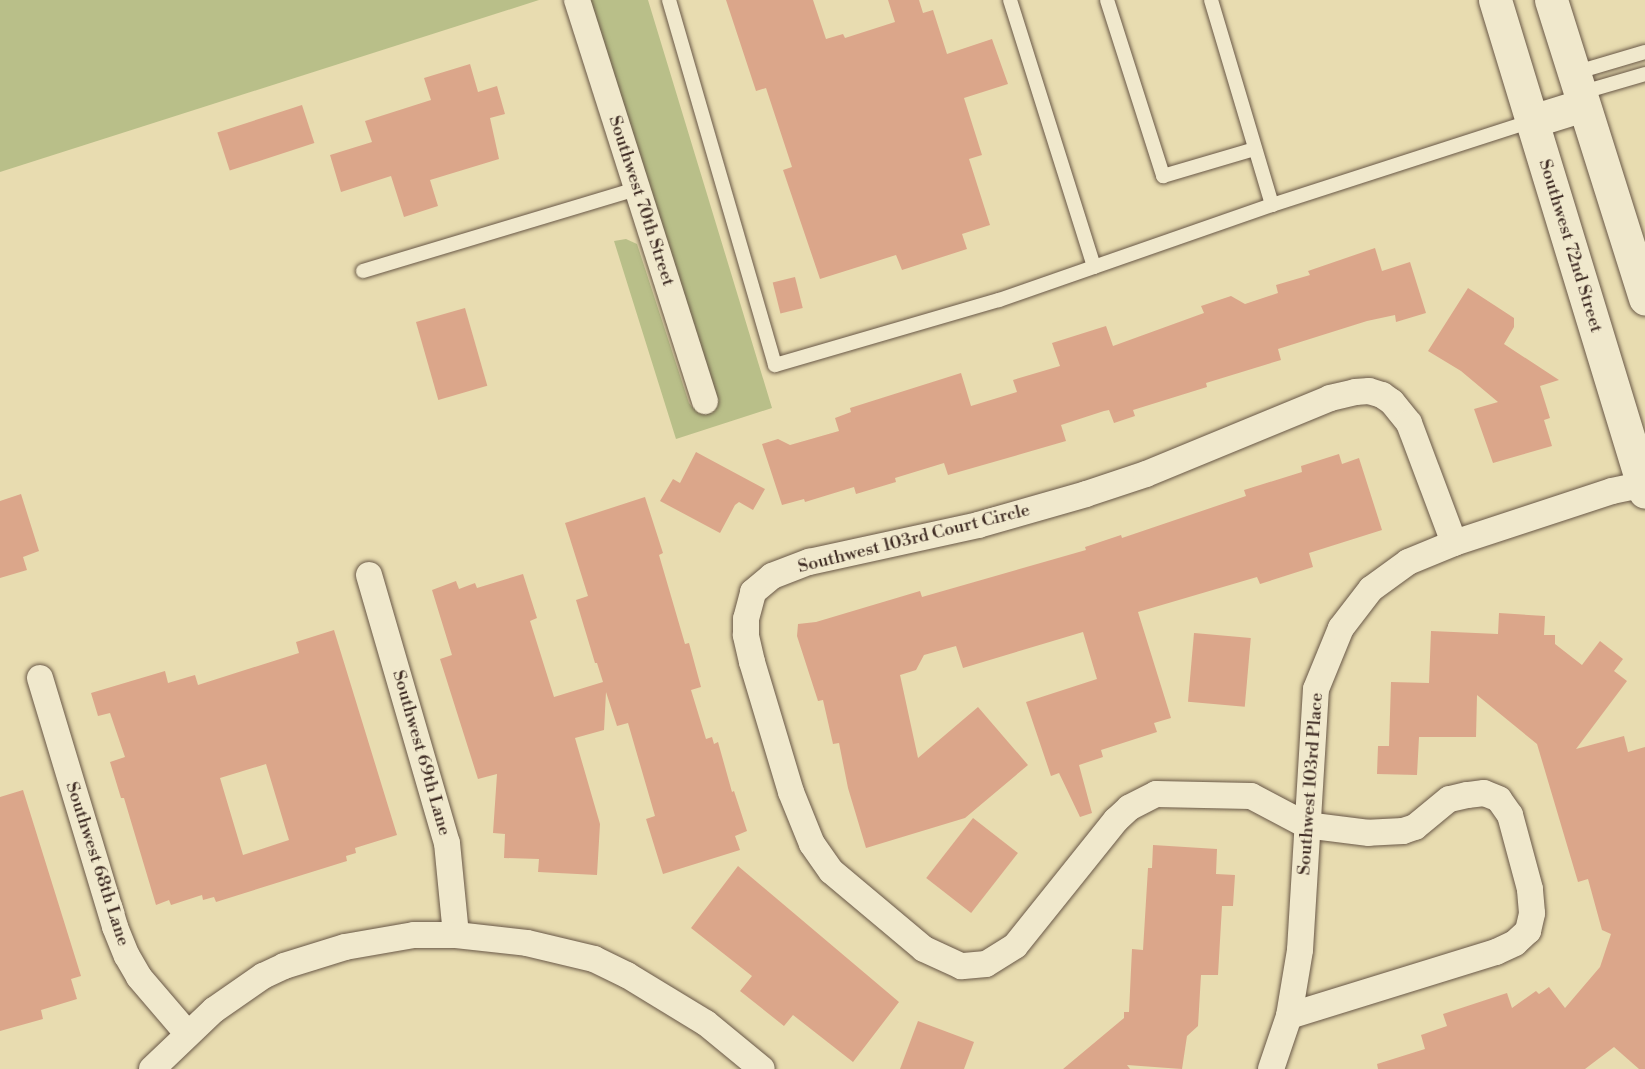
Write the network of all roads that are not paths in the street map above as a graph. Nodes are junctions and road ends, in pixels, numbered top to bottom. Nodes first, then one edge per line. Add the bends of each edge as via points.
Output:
1 (577, 0) edge
2 (669, 0) edge
3 (1010, 0) edge
4 (1107, 0) edge
5 (1211, 0) edge
6 (1495, 0) edge
7 (1551, 0) edge
8 (1645, 52) edge
9 (1645, 74) edge
10 (1579, 90) junction
11 (1532, 121) junction
12 (1255, 149) junction
13 (637, 189) junction
14 (1272, 205) junction
15 (1094, 267) junction
16 (363, 271) dead end
17 (1643, 285) edge
18 (705, 401) dead end
19 (1644, 487) edge
20 (1454, 543) junction
21 (369, 575) dead end
22 (40, 678) dead end
23 (1306, 825) junction
24 (456, 935) junction
25 (1289, 1016) junction
26 (187, 1033) junction
27 (152, 1069) edge
28 (762, 1069) edge
29 (1271, 1069) edge

1 - 13 street, Southwest 70th Street
2 - 15 lane via 775,365 999,300
3 - 15 lane
4 - 12 lane via 1163,176
5 - 12 lane
6 - 11 main road, Southwest 72nd Street
7 - 10 main road
8 - 10 lane
9 - 10 lane
10 - 11 main road
10 - 17 main road
11 - 14 lane
11 - 19 main road, Southwest 72nd Street
12 - 14 lane
13 - 16 lane
13 - 18 street, Southwest 70th Street
14 - 15 lane
19 - 20 street, Southwest 103rd Place via 1612,491
20 - 23 street, Southwest 103rd Place via 1408,562 1371,589 1341,628 1316,689
20 - 23 street, Southwest 103rd Court Circle via 1409,423 1392,402 1369,391 1330,398 1096,491 978,525 818,560 772,576 753,592 746,635 791,792 808,836 831,871 924,949 943,959 961,966 976,966 1001,957 1015,946 1116,820 1156,794 1251,796
21 - 24 street, Southwest 69th Lane via 445,834
22 - 26 street, Southwest 68th Lane via 123,947 139,977
23 - 25 street, Southwest 103rd Place via 1300,950
23 - 25 street via 1369,833 1403,831 1430,817 1449,800 1484,793 1499,799 1510,815 1530,889 1532,913 1528,931 1496,952
24 - 26 street via 414,935 305,958 263,976
24 - 28 street via 527,943 594,959 696,1017
25 - 29 street, Southwest 103rd Place
26 - 27 street

